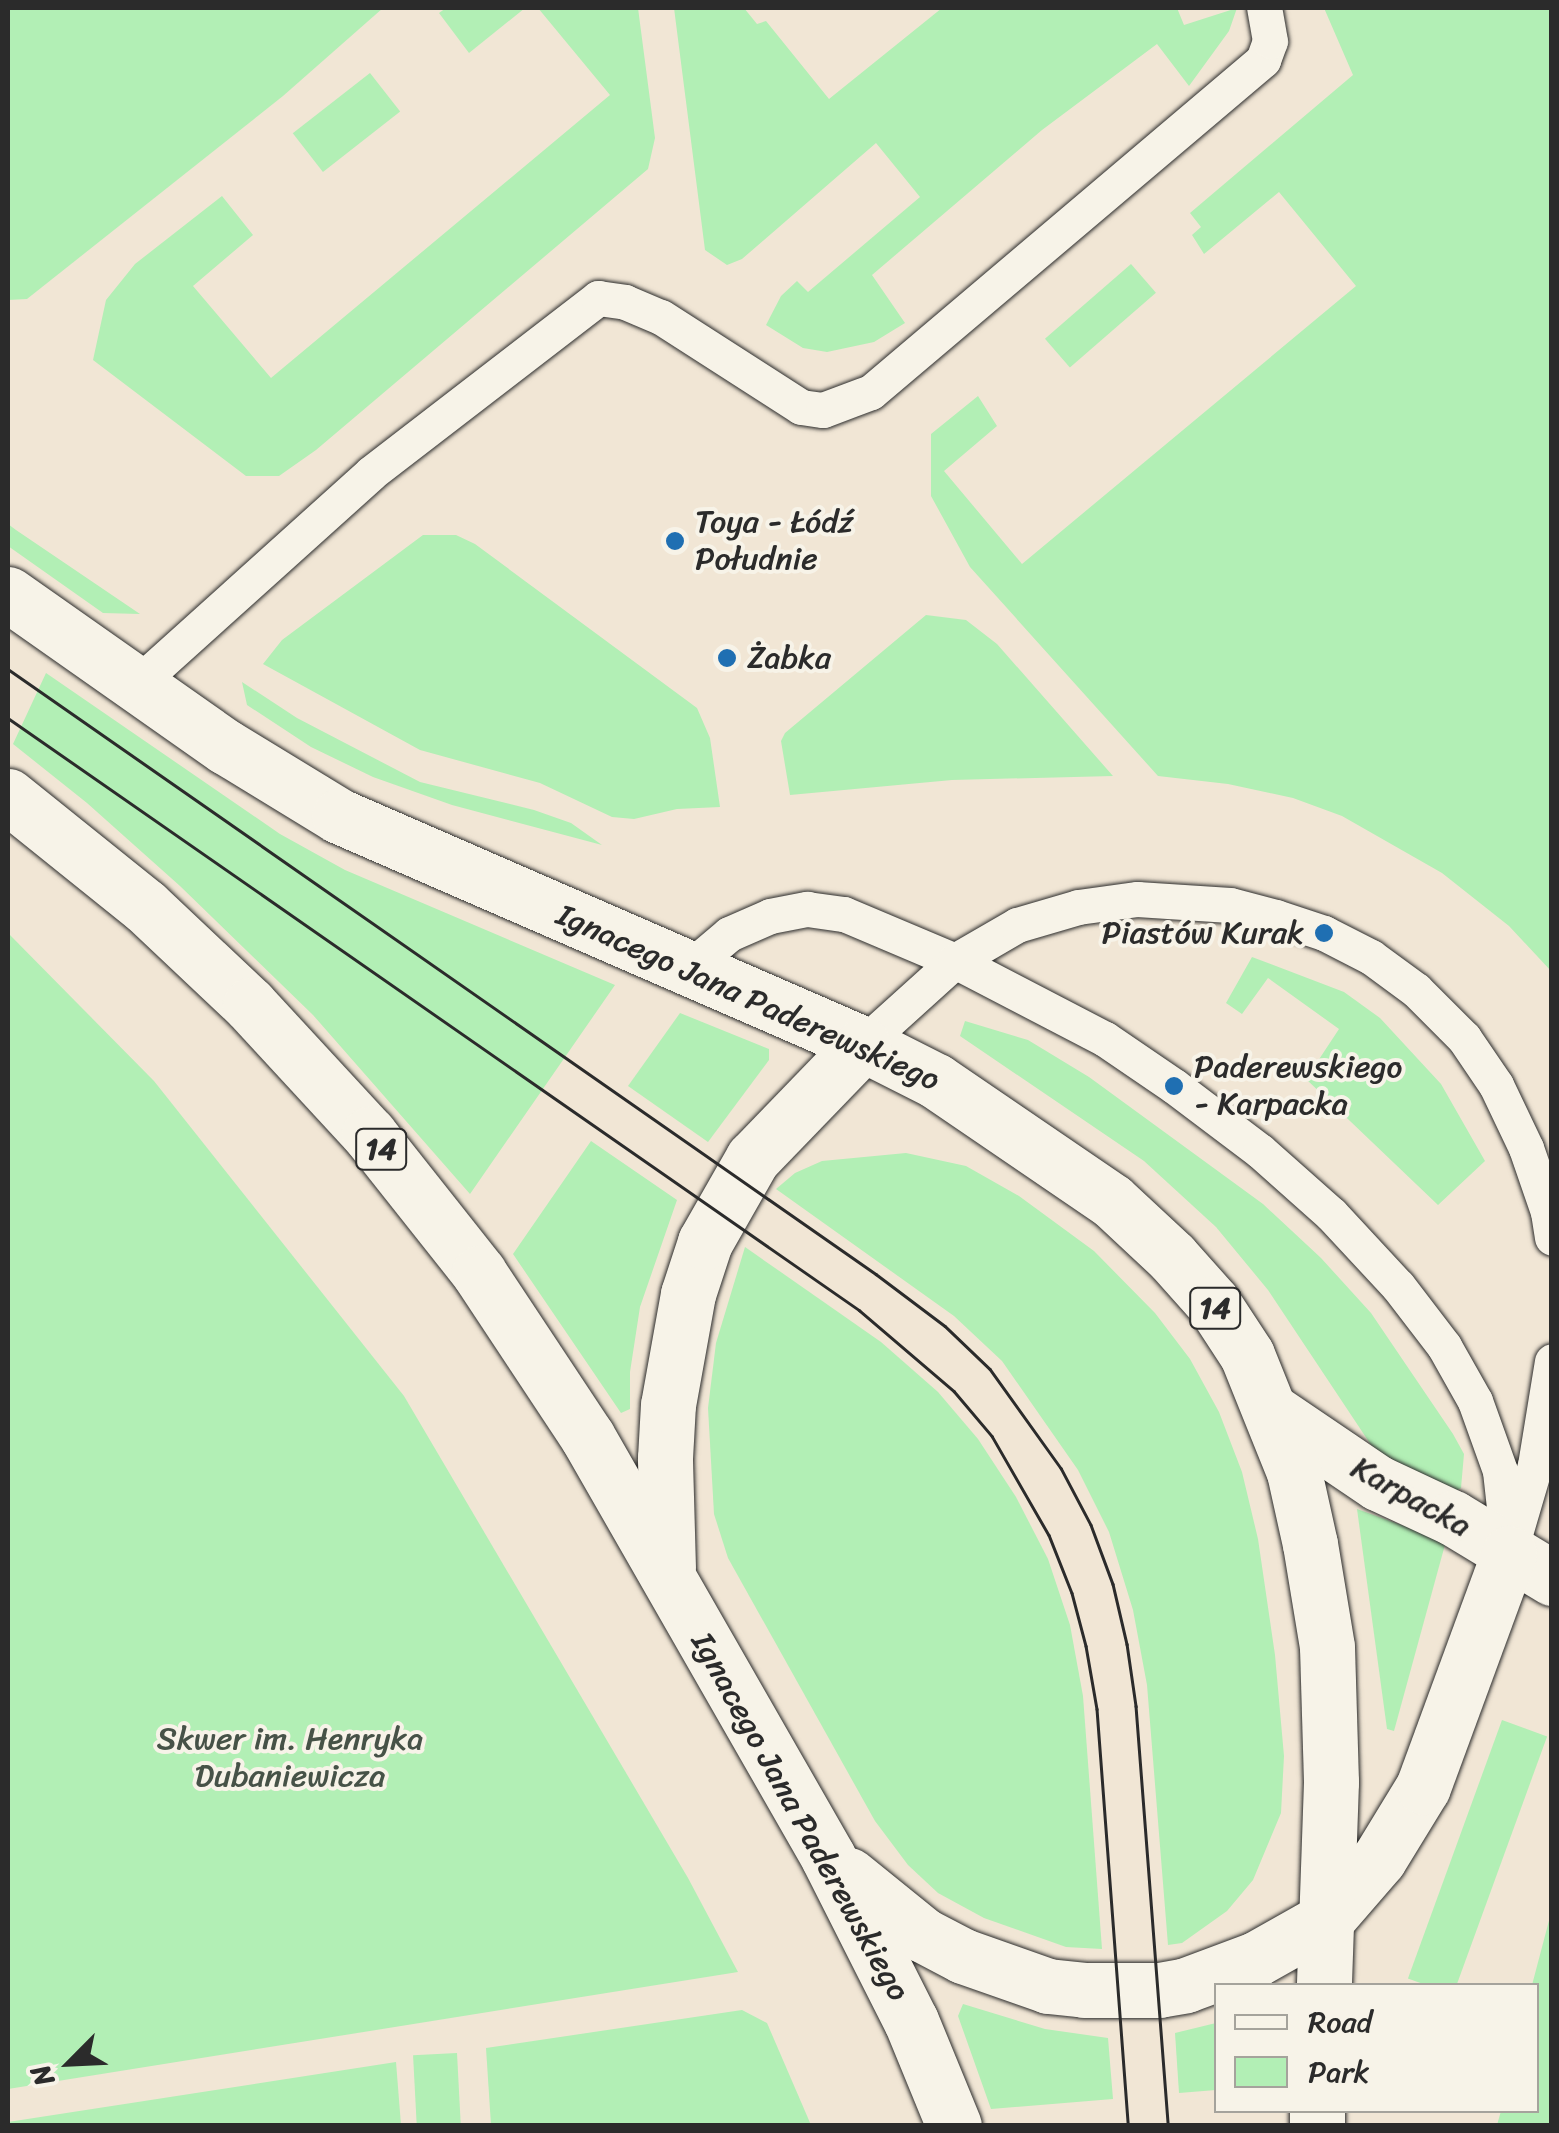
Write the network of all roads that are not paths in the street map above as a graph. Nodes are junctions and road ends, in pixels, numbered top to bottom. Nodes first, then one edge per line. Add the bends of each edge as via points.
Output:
1 (1264, 8) edge
2 (8, 594) edge
3 (137, 684) junction
4 (8, 796) edge
5 (954, 961) junction
6 (690, 967) junction
7 (863, 1044) junction
8 (1552, 1238) edge
9 (1552, 1361) edge
10 (1273, 1412) junction
11 (1530, 1565) edge
12 (668, 1576) junction
13 (828, 1856) junction
14 (1327, 1919) junction
15 (1324, 1983) edge
16 (954, 2126) edge

1 - 3 lane via 1270,41 1262,60 871,392 823,410 802,407 661,317 598,298 371,473
2 - 3 main road, Ignacego Jana Paderewskiego / 14
3 - 6 main road, Ignacego Jana Paderewskiego / 14 via 339,816
4 - 12 main road, Ignacego Jana Paderewskiego / 14 via 146,906 250,1005 423,1198 516,1326
5 - 6 lane via 886,928 807,909 729,934
5 - 7 lane
5 - 8 lane via 1017,926 1137,899 1230,906 1324,933 1401,979 1464,1038 1526,1148
5 - 11 lane via 1104,1040 1174,1086 1345,1228 1444,1346 1476,1401
6 - 7 main road, Ignacego Jana Paderewskiego / 14
7 - 10 main road, Ignacego Jana Paderewskiego / 14 via 966,1100 1112,1201 1212,1303
7 - 12 main road via 753,1158 705,1242 688,1294 668,1405
9 - 11 lane via 1535,1465
10 - 11 main road, Karpacka via 1378,1482
10 - 14 main road, Ignacego Jana Paderewskiego / 14 via 1294,1472 1326,1647
11 - 14 main road via 1422,1787 1379,1858
12 - 13 main road, Ignacego Jana Paderewskiego / 14
13 - 14 main road via 923,1936 1009,1974 1066,1988 1186,1986 1256,1960
13 - 16 main road, Ignacego Jana Paderewskiego / 14 via 911,2021
14 - 15 main road, Ignacego Jana Paderewskiego / 14

